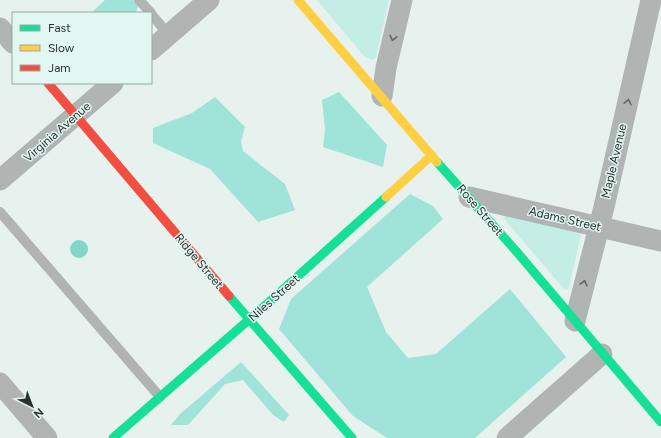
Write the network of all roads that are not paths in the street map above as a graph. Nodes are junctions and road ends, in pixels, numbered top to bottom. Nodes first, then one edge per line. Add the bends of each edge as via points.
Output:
1 (140, 0) edge
2 (209, 0) edge
3 (298, 0) edge
4 (402, 0) edge
5 (651, 0) edge
6 (150, 12) edge
7 (152, 14) edge
8 (0, 28) edge
9 (169, 35) junction
10 (12, 42) edge
11 (152, 49) edge
12 (49, 84) edge
13 (112, 84) edge
14 (382, 96) junction
15 (76, 115) junction
16 (432, 155) junction
17 (0, 180) edge
18 (469, 197) junction
19 (0, 212) edge
20 (598, 226) junction
21 (661, 241) edge
22 (249, 320) junction
23 (575, 321) junction
24 (602, 354) junction
25 (0, 383) edge
26 (160, 397) junction
27 (661, 422) edge
28 (48, 438) edge
29 (113, 438) edge
30 (352, 438) edge
31 (507, 438) edge

1 - 6 lane
2 - 9 street
3 - 14 street, Rose Street
4 -> 14 street
20 -> 5 street, Maple Avenue
7 - 9 lane
8 - 10 street
9 - 11 street
12 - 15 street, Ridge Street
13 - 15 street, Virginia Avenue
14 - 16 street, Rose Street
15 - 17 street, Virginia Avenue
15 - 22 street, Ridge Street
16 - 18 street, Rose Street
16 - 22 street, Niles Street
18 - 20 street, Adams Street
18 - 23 street, Rose Street
19 - 26 lane
20 - 21 street, Adams Street
23 -> 20 street, Maple Avenue
22 - 26 street, Niles Street
22 - 30 street, Ridge Street
23 - 24 street, Rose Street
24 - 27 street, Rose Street
24 - 31 street
25 - 28 street
26 - 29 street, Niles Street

